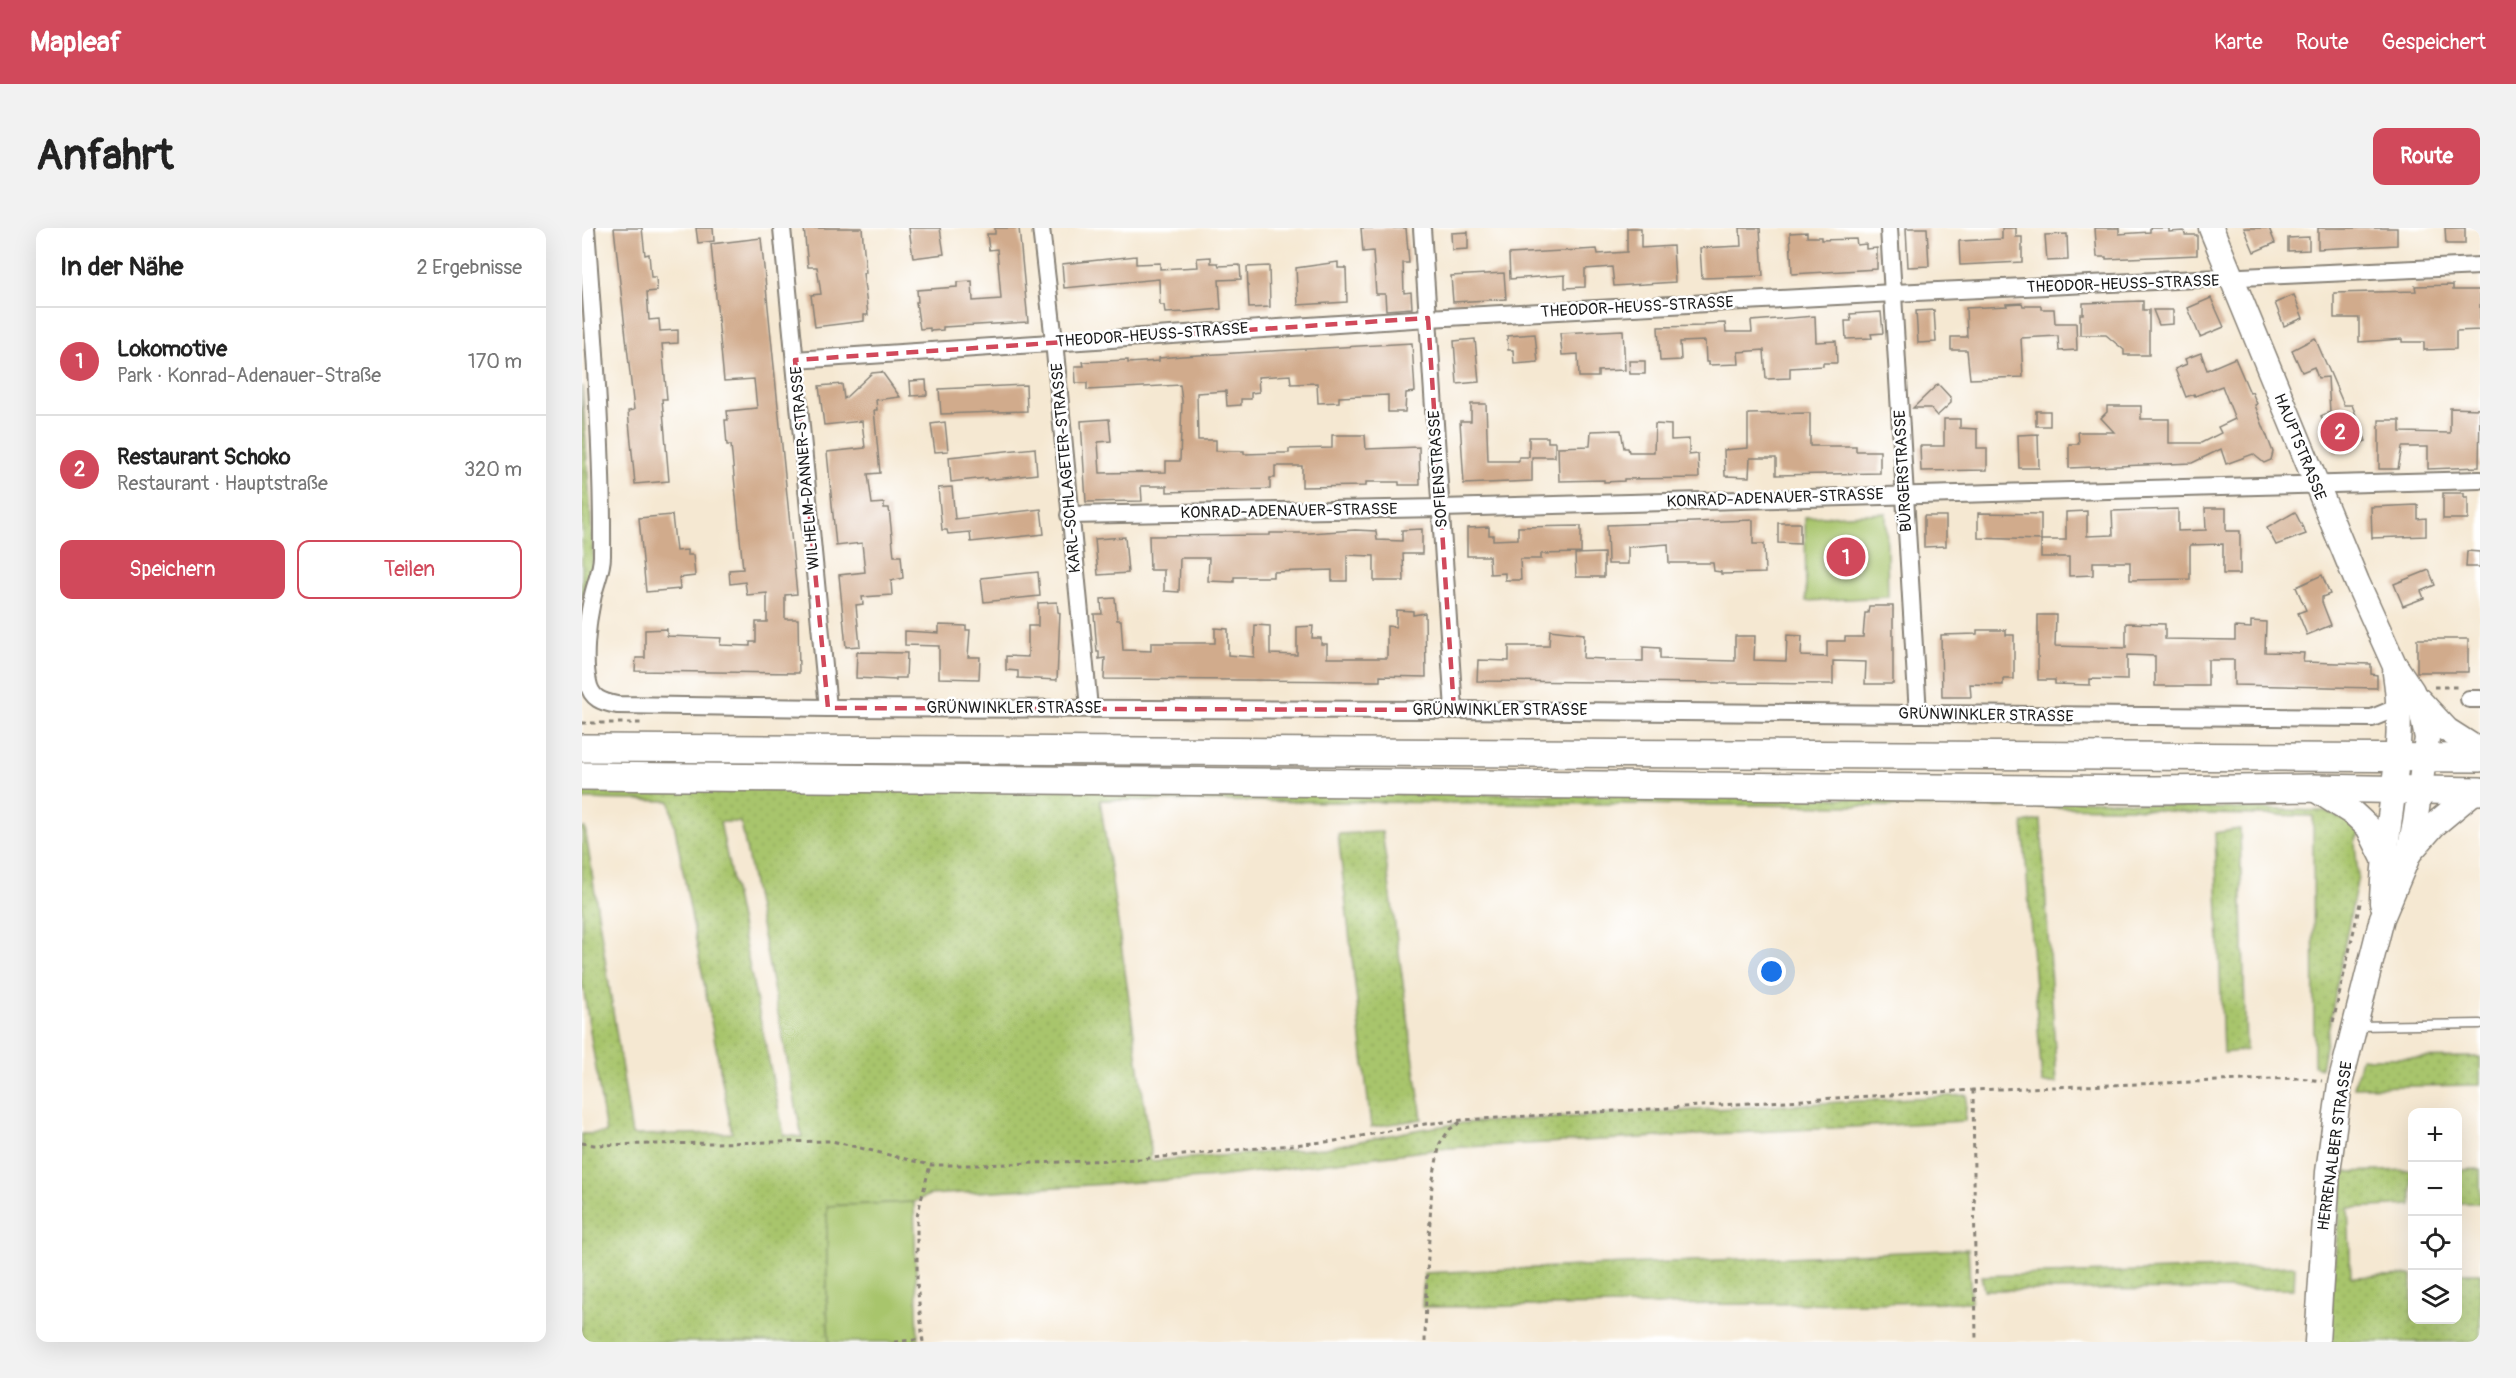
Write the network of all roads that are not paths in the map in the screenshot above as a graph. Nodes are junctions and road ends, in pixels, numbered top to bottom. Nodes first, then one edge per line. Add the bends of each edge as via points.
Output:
1 (586, 228) edge
2 (782, 228) edge
3 (1041, 228) edge
4 (1422, 228) edge
5 (1889, 228) edge
6 (2211, 228) edge
7 (2480, 266) edge
8 (2232, 279) junction
9 (1894, 293) junction
10 (1428, 318) junction
11 (1054, 341) junction
12 (795, 360) junction
13 (2480, 480) edge
14 (2315, 484) junction
15 (1904, 494) junction
16 (1441, 508) junction
17 (1069, 515) junction
18 (2405, 699) junction
19 (828, 708) junction
20 (1089, 708) junction
21 (1454, 710) junction
22 (1917, 714) junction
23 (582, 748) edge
24 (2480, 752) edge
25 (2399, 757) junction
26 (2426, 757) junction
27 (2480, 758) edge
28 (582, 776) edge
29 (2313, 788) junction
30 (2408, 790) junction
31 (2477, 791) edge
32 (2396, 857) junction
33 (2480, 1023) edge
34 (2343, 1026) junction
35 (2317, 1342) edge

1 - 19 street, GRÜNWINKLER STRASSE via 597,390 602,560 589,621 590,691 600,701 617,705
2 - 12 street, WILHELM-DANNER-STRASSE
3 - 11 street, KARL-SCHLAGETER-STRASSE
4 - 10 street, SOFIENSTRASSE
5 - 9 street, BÜRGERSTRASSE
6 - 8 street, HAUPTSTRASSE
7 - 8 street, THEODOR-HEUSS-STRASSE
8 - 9 street, THEODOR-HEUSS-STRASSE
8 - 14 street, HAUPTSTRASSE
9 - 10 street, THEODOR-HEUSS-STRASSE
9 - 15 street, BÜRGERSTRASSE
10 - 11 street, THEODOR-HEUSS-STRASSE
10 - 16 street, SOFIENSTRASSE
11 - 12 street, THEODOR-HEUSS-STRASSE
11 - 17 street, KARL-SCHLAGETER-STRASSE
12 - 19 street, WILHELM-DANNER-STRASSE
13 - 14 street, KONRAD-ADENAUER-STRASSE
14 - 15 street, KONRAD-ADENAUER-STRASSE
14 - 18 street, HAUPTSTRASSE via 2394,664
15 - 16 street, KONRAD-ADENAUER-STRASSE
15 - 22 street, BÜRGERSTRASSE
16 - 17 street, KONRAD-ADENAUER-STRASSE
16 - 21 street, SOFIENSTRASSE
17 - 20 street, KARL-SCHLAGETER-STRASSE
18 - 22 street, GRÜNWINKLER STRASSE via 2372,718
18 - 24 street
18 - 25 street
18 - 26 street, HAUPTSTRASSE via 2422,714
19 - 20 street, GRÜNWINKLER STRASSE
20 - 21 street, GRÜNWINKLER STRASSE
21 - 22 street, GRÜNWINKLER STRASSE
23 - 25 main road
25 - 26 main road
25 - 30 street
26 - 27 main road
26 - 30 street, HAUPTSTRASSE
28 - 29 main road via 2155,790
29 - 30 main road
29 - 32 street via 2354,814
30 - 31 main road
30 - 32 street, HERRENALBER STRASSE
31 - 32 street
32 - 34 street, HERRENALBER STRASSE via 2382,918
33 - 34 lane
34 - 35 street, HERRENALBER STRASSE via 2332,1083

